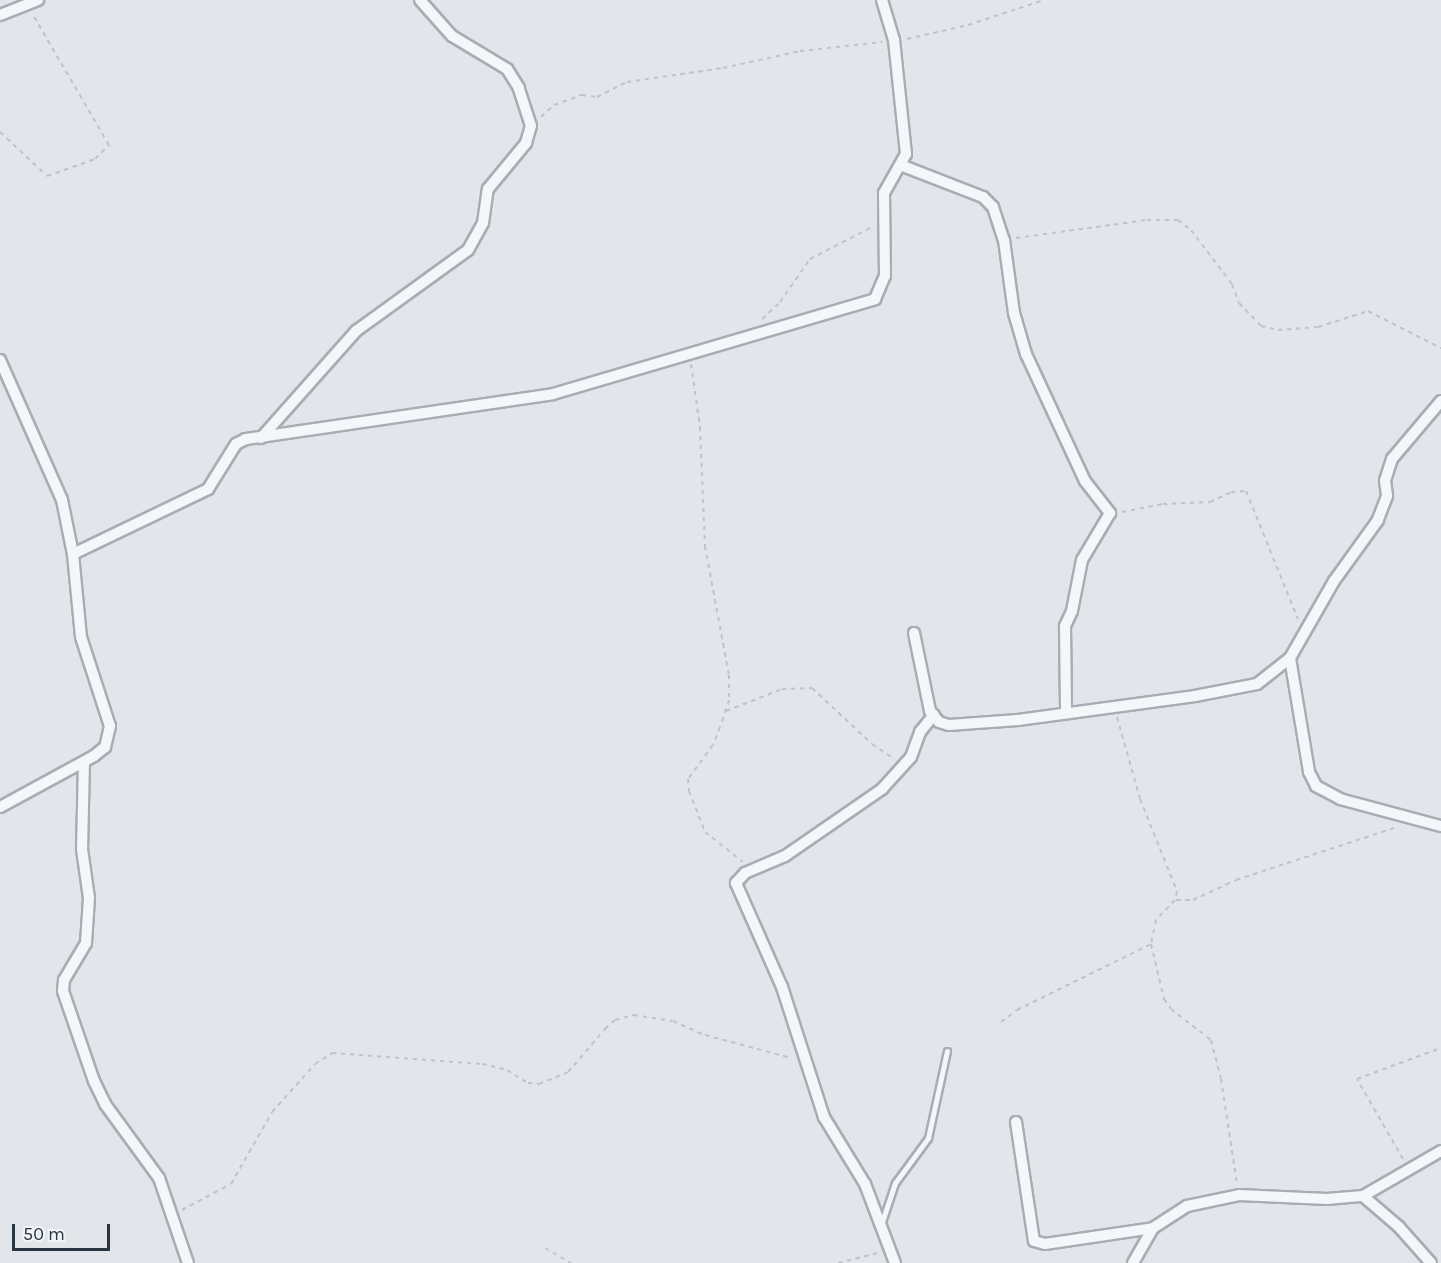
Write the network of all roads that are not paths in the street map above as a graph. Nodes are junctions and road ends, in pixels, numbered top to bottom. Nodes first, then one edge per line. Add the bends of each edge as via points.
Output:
1 (38, 0) edge
2 (420, 0) edge
3 (882, 0) edge
4 (0, 15) edge
5 (903, 166) junction
6 (0, 360) edge
7 (1441, 401) edge
8 (261, 438) junction
9 (73, 554) junction
10 (914, 633) dead end
11 (1290, 658) junction
12 (1066, 713) junction
13 (934, 716) junction
14 (84, 762) junction
15 (0, 807) edge
16 (1441, 826) edge
17 (947, 1051) dead end
18 (1016, 1122) dead end
19 (1441, 1151) edge
20 (1363, 1196) junction
21 (881, 1228) junction
22 (1153, 1228) junction
23 (188, 1263) edge
24 (896, 1263) edge
25 (1133, 1263) edge
26 (1431, 1263) edge

1 - 4 street
2 - 8 street via 452,36 507,69 519,88 531,126 526,143 488,189 483,223 468,250 356,331
3 - 5 street via 894,40 904,112
5 - 8 street via 884,193 885,276 875,299 553,394
5 - 12 street via 982,197 993,207 1004,240 1014,313 1026,354 1085,481 1110,513 1082,560 1072,611 1065,626
6 - 9 street via 62,500
7 - 11 street via 1392,459 1385,481 1387,496 1378,520 1334,581
8 - 9 street via 236,444 208,489
9 - 14 street via 81,637 110,726 105,747
10 - 13 street via 925,696
11 - 12 street via 1257,684
11 - 16 street via 1309,772 1316,786 1340,799
12 - 13 street via 974,725 949,725
13 - 21 street via 920,732 911,757 859,807 736,883 782,987 824,1118 865,1184
14 - 15 street
14 - 23 street via 86,943 64,980 63,991 94,1081 105,1104 149,1159
17 - 21 lane via 928,1138 895,1183
18 - 22 street via 1034,1241 1045,1244
19 - 20 street
20 - 22 street via 1239,1196 1187,1206
20 - 26 street via 1399,1227
21 - 24 street
22 - 25 street

